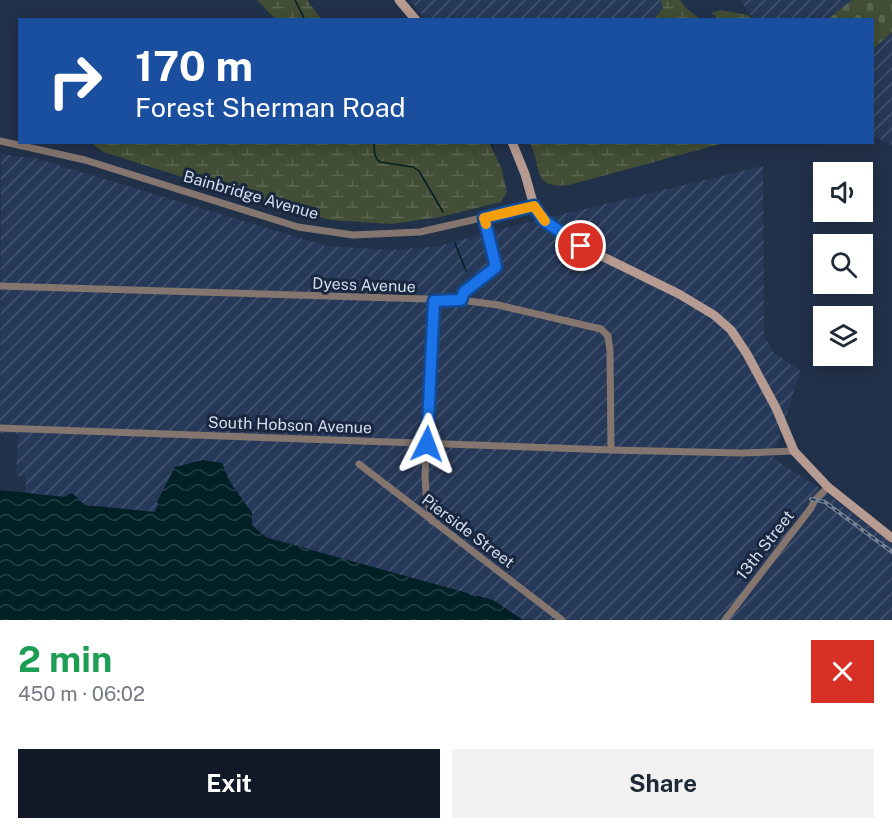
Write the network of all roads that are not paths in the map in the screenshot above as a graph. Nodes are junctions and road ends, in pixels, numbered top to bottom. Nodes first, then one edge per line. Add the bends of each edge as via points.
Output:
1 (399, 0) edge
2 (414, 18) edge
3 (0, 141) edge
4 (513, 144) edge
5 (534, 206) junction
6 (484, 218) junction
7 (0, 286) edge
8 (461, 300) junction
9 (434, 301) junction
10 (0, 428) edge
11 (427, 444) junction
12 (611, 450) junction
13 (794, 451) junction
14 (359, 464) dead end
15 (828, 487) junction
16 (432, 521) junction
17 (892, 538) edge
18 (562, 620) edge
19 (725, 620) edge

1 - 2 street
3 - 6 street, Bainbridge Avenue via 85,160 298,226 353,234 399,234
4 - 5 street
5 - 6 street, Bainbridge Avenue
5 - 13 street via 543,220 581,246 679,294 731,330 776,408
6 - 8 street via 496,267 464,292
7 - 9 street, Dyess Avenue
8 - 9 street, Dyess Avenue
8 - 12 street, Dyess Avenue via 498,304 601,329 608,336 610,351
9 - 11 street
10 - 11 street, South Hobson Avenue
11 - 12 street, South Hobson Avenue
11 - 16 street via 426,493
12 - 13 street, South Hobson Avenue
13 - 15 street
14 - 16 street, Pierside Street
15 - 17 street
15 - 19 street, 13th Street
16 - 18 street, Pierside Street

